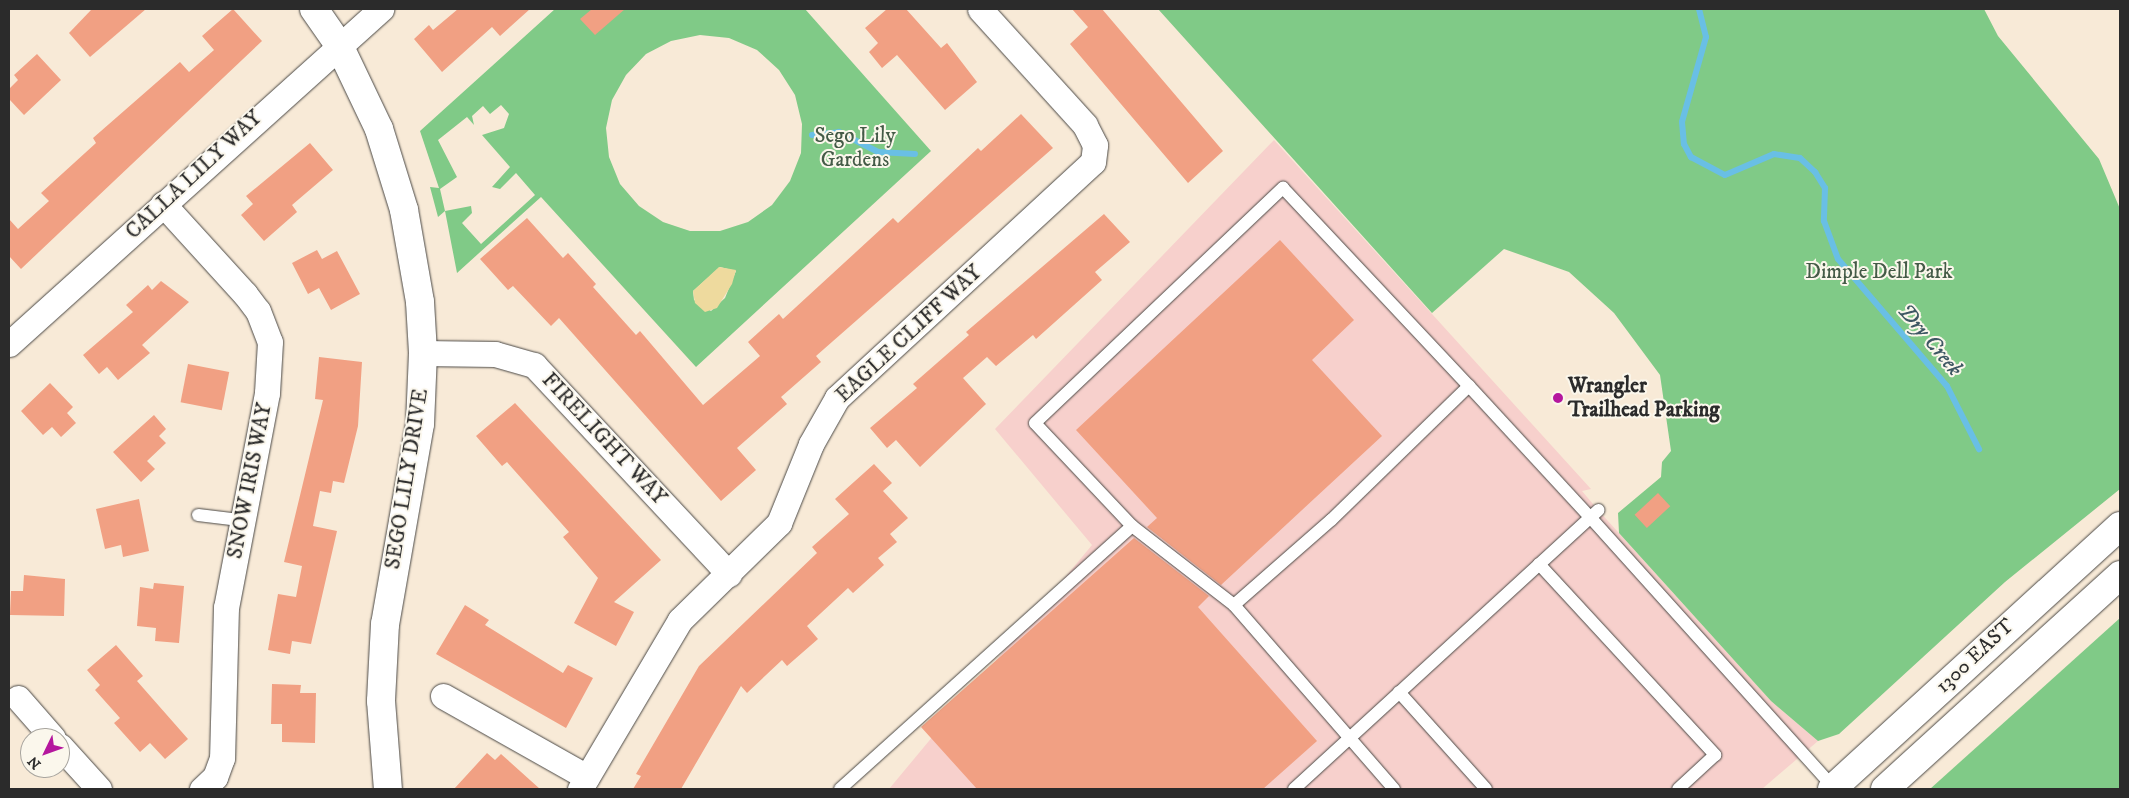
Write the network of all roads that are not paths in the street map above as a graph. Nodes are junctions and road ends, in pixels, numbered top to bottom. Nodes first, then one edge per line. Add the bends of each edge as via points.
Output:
1 (314, 9) edge
2 (381, 9) edge
3 (980, 9) edge
4 (339, 46) junction
5 (162, 204) junction
6 (9, 344) edge
7 (423, 353) junction
8 (1469, 386) junction
9 (1594, 513) junction
10 (198, 515) dead end
11 (240, 520) junction
12 (1132, 526) junction
13 (2120, 526) edge
14 (1539, 564) junction
15 (729, 574) junction
16 (2120, 575) edge
17 (1234, 605) junction
18 (1399, 692) junction
19 (443, 696) dead end
20 (18, 698) dead end
21 (44, 728) edge
22 (1349, 739) junction
23 (70, 757) edge
24 (584, 783) edge
25 (1480, 787) edge
26 (98, 789) edge
27 (202, 789) edge
28 (388, 789) edge
29 (840, 789) edge
30 (1295, 789) edge
31 (1394, 789) edge
32 (1678, 789) edge
33 (1834, 789) edge
34 (1885, 789) edge

1 - 4 street, SEGO LILY DRIVE
2 - 4 street, CALLA LILY WAY
3 - 15 street, EAGLE CLIFF WAY via 1085,125 1095,145 1093,162 1078,180 952,289 837,398 811,444 779,523
4 - 5 street, CALLA LILY WAY
4 - 7 street, SEGO LILY DRIVE via 379,129 404,210
5 - 6 street, CALLA LILY WAY
5 - 11 street, SNOW IRIS WAY via 245,294 258,311 270,342 267,393
7 - 15 street, FIRELIGHT WAY via 494,354 534,365
7 - 28 street, SEGO LILY DRIVE via 420,424 385,624 381,701
8 - 9 lane
8 - 12 lane via 1283,188 1035,423
8 - 17 lane via 1331,520
9 - 14 lane
9 - 33 lane
10 - 11 lane
11 - 27 street, SNOW IRIS WAY via 226,607 222,758 214,777
12 - 17 lane
12 - 29 lane
13 - 33 street, 1300 EAST
14 - 18 lane
14 - 32 lane via 1715,755
15 - 24 street, EAGLE CLIFF WAY via 667,637
16 - 34 street, 1300 EAST
17 - 22 lane
18 - 22 lane
18 - 25 lane
19 - 24 street
20 - 21 street
22 - 30 lane
22 - 31 lane
23 - 26 street

